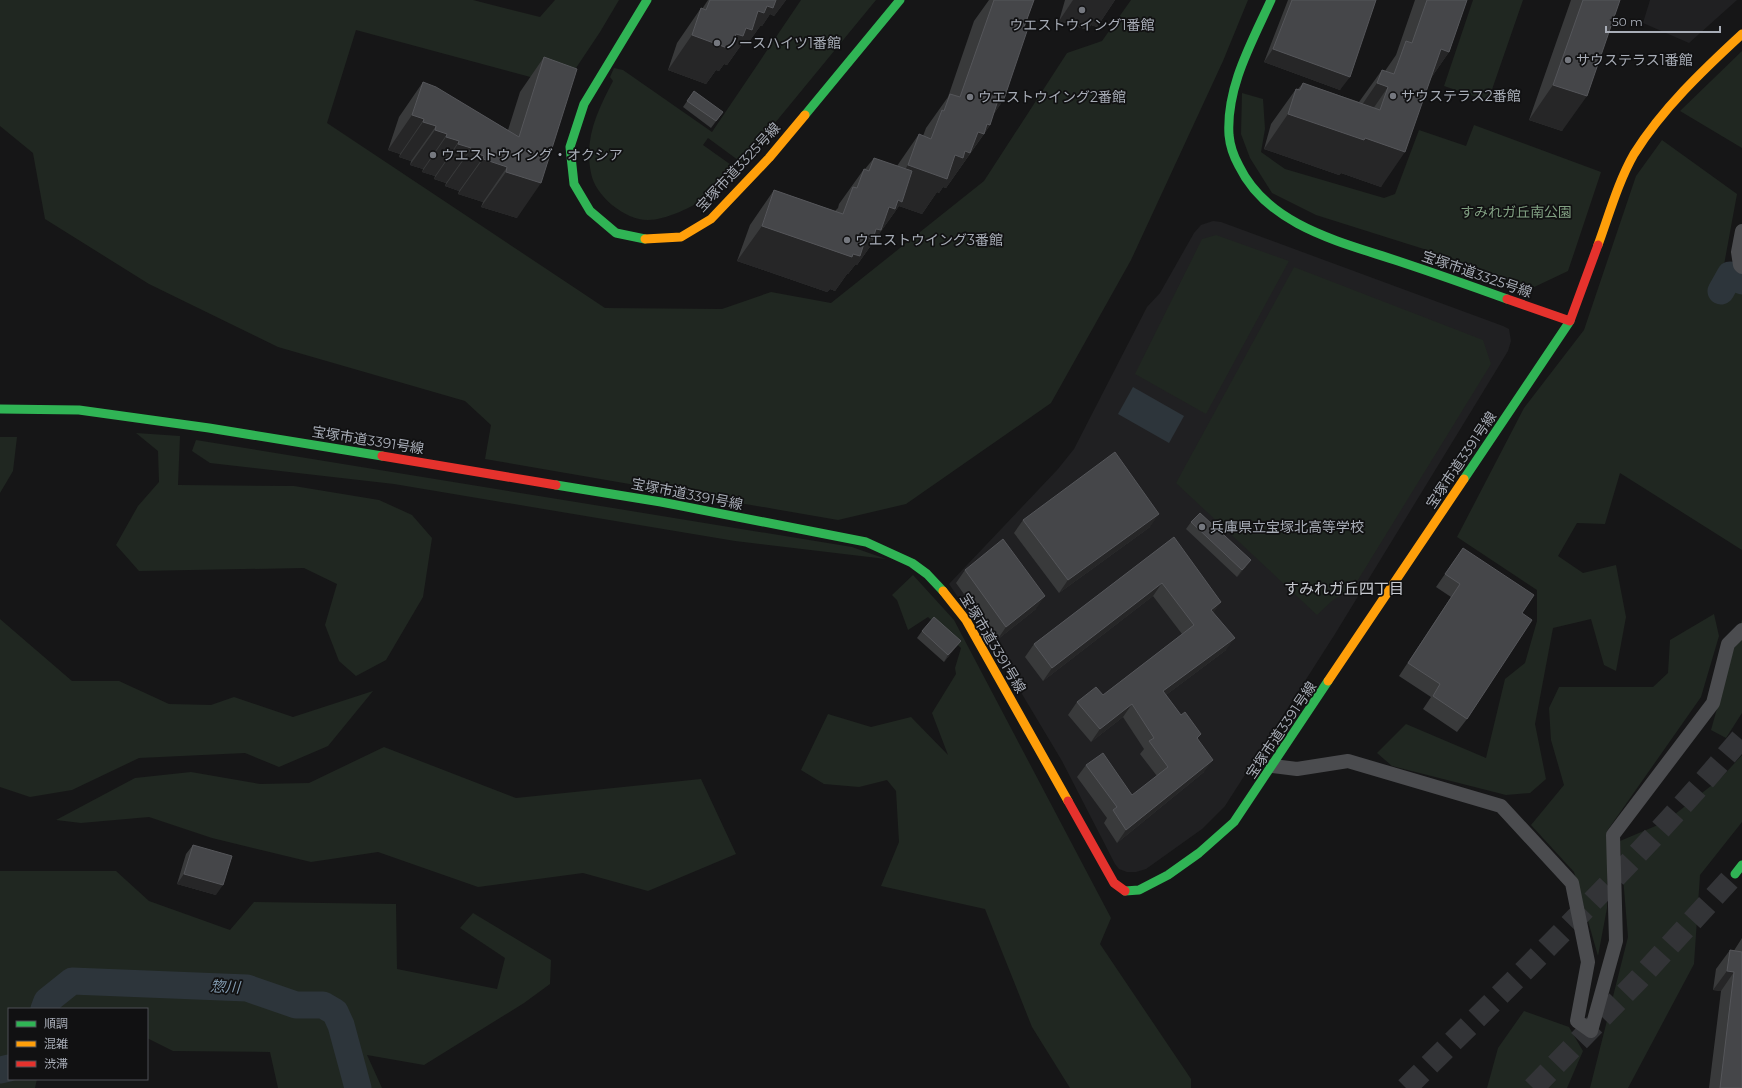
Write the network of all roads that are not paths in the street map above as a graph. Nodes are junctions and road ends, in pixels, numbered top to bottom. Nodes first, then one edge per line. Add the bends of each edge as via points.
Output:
1 (646, 0) edge
2 (900, 0) edge
3 (1271, 0) edge
4 (1742, 34) edge
5 (1742, 231) edge
6 (1742, 267) edge
7 (1570, 321) junction
8 (0, 410) edge
9 (1742, 630) edge
10 (1273, 766) junction
11 (1742, 865) edge
12 (1735, 874) tunnel mouth

1 - 2 main road, 宝塚市道3325号線 via 584,104 570,146 574,184 590,211 616,233 647,240 681,237 711,219 769,158
3 - 7 main road, 宝塚市道3325号線 via 1232,95 1229,135 1241,170 1263,200 1301,225 1341,242
4 - 7 main road via 1702,71 1656,124 1634,155 1619,188
5 - 6 street via 1738,252
7 - 10 main road, 宝塚市道3391号線
8 - 10 main road, 宝塚市道3391号線 via 79,410 209,428 661,502 866,542 912,563 927,574 949,597 980,644 1114,883 1125,891 1136,891 1150,886 1210,845 1234,822
9 - 10 street via 1728,644 1713,703 1613,835 1616,941 1591,1031 1577,1021 1588,962 1572,883 1501,806 1348,761 1297,769
11 - 12 main road

